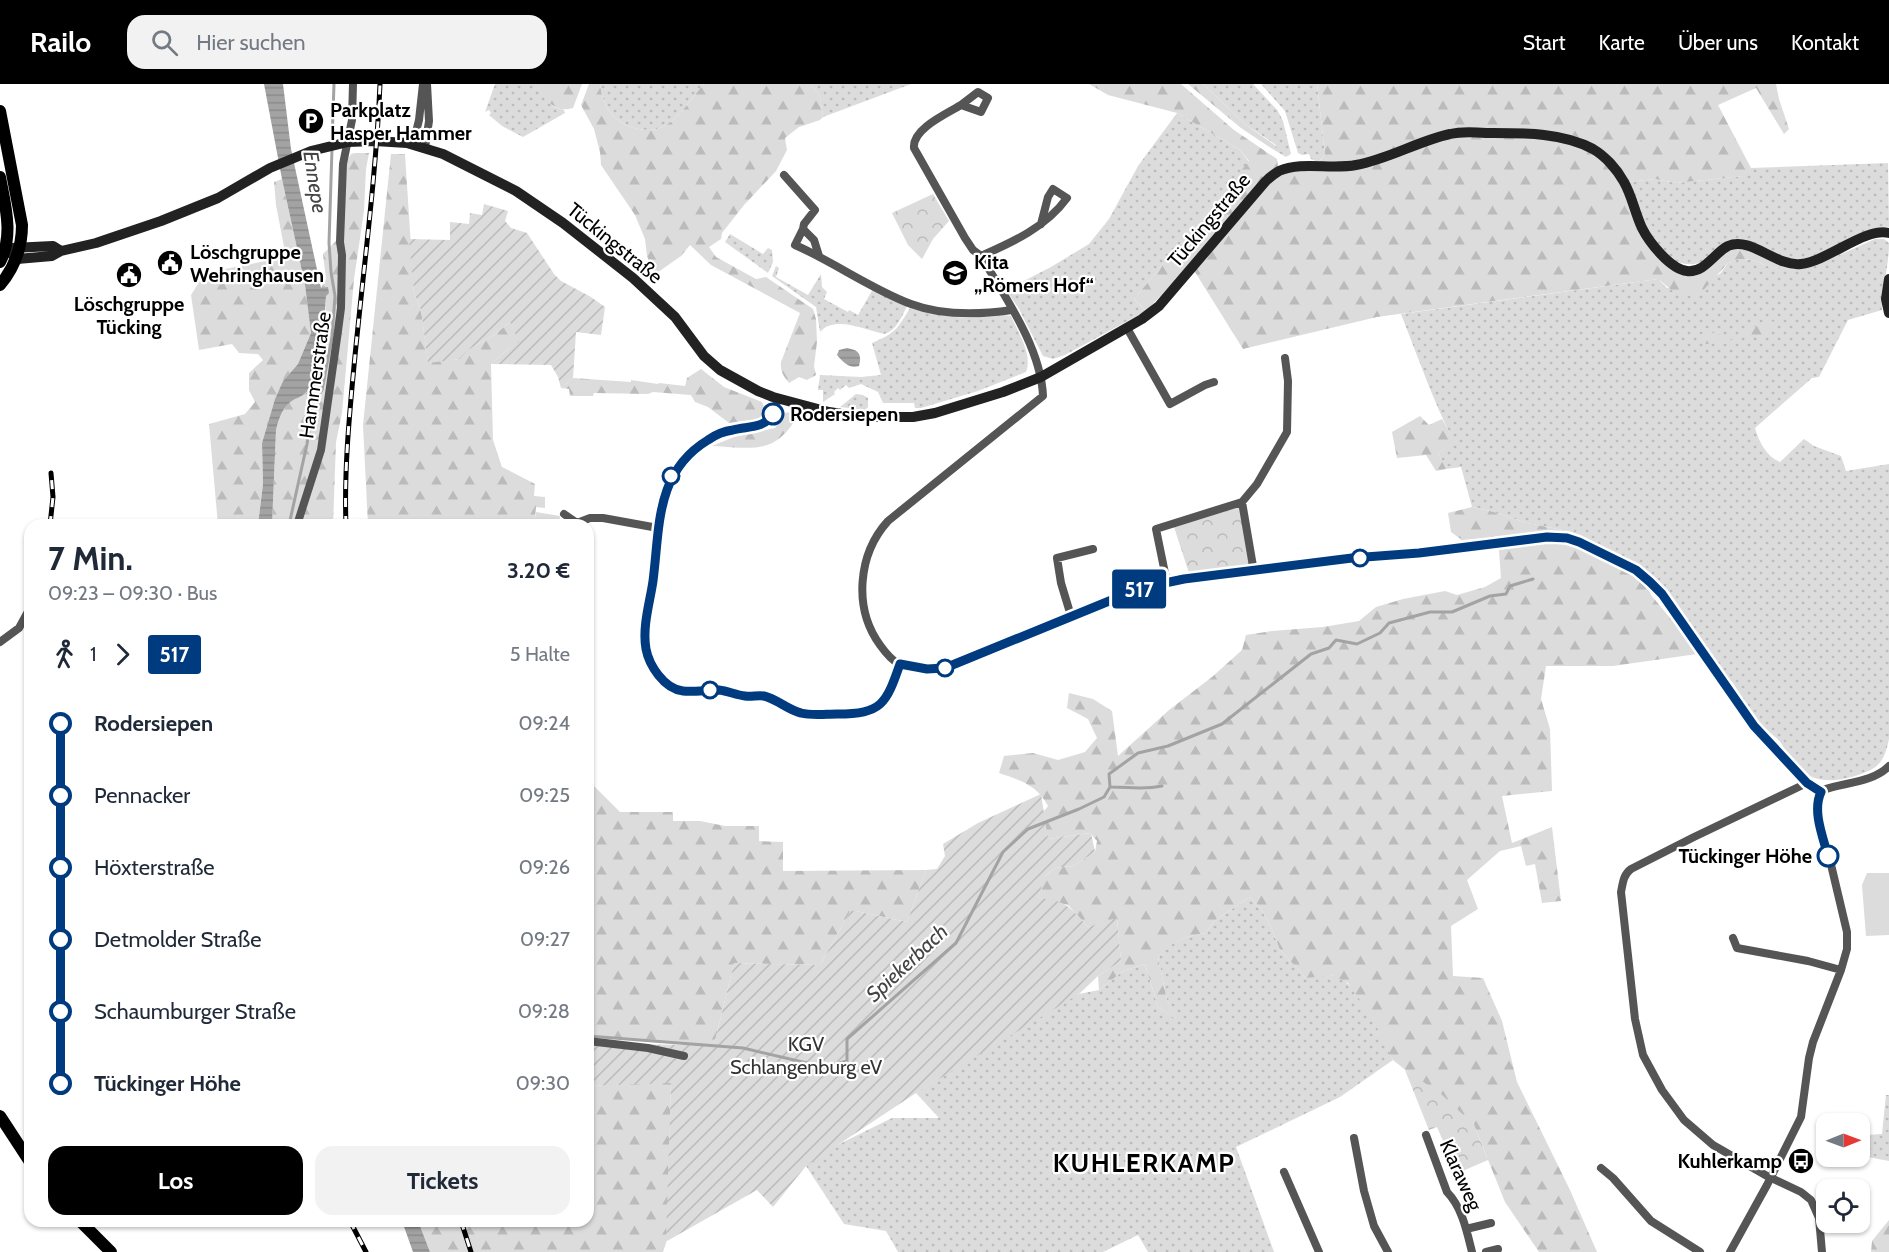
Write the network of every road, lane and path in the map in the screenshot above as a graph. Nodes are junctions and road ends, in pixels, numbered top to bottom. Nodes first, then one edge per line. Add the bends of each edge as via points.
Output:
1 (353, 84) edge
2 (425, 84) edge
3 (961, 105) dead end
4 (0, 111) edge
5 (344, 142) junction
6 (413, 144) junction
7 (425, 148) junction
8 (784, 175) dead end
9 (1, 183) edge
10 (1041, 224) dead end
11 (803, 229) junction
12 (1889, 233) edge
13 (6, 249) junction
14 (18, 254) junction
15 (819, 256) junction
16 (981, 256) junction
17 (0, 262) edge
18 (1889, 279) edge
19 (0, 285) edge
20 (1012, 310) junction
21 (1889, 313) edge
22 (1127, 328) junction
23 (1285, 358) dead end
24 (1041, 377) junction
25 (1214, 382) dead end
26 (778, 399) junction
27 (1242, 502) junction
28 (564, 514) dead end
29 (299, 519) edge
30 (571, 519) edge
31 (587, 519) edge
32 (658, 528) junction
33 (1093, 549) dead end
34 (1254, 572) junction
35 (1167, 583) junction
36 (1071, 616) junction
37 (24, 619) edge
38 (0, 642) edge
39 (900, 664) junction
40 (1889, 766) edge
41 (1807, 783) junction
42 (1821, 792) junction
43 (1733, 938) dead end
44 (1841, 970) junction
45 (594, 1042) edge
46 (684, 1056) dead end
47 (0, 1116) edge
48 (1426, 1135) dead end
49 (1354, 1138) dead end
50 (24, 1153) edge
51 (1601, 1168) dead end
52 (1284, 1172) dead end
53 (1771, 1178) junction
54 (1491, 1223) dead end
55 (86, 1227) edge
56 (1466, 1229) junction
57 (1498, 1249) dead end
58 (111, 1252) edge
59 (1319, 1252) edge
60 (1388, 1252) edge
61 (1472, 1252) edge
62 (1486, 1252) edge
63 (1700, 1252) edge
64 (1730, 1252) edge
65 (1822, 1252) edge

1 - 5 street, Hammerstraße via 351,120
2 - 6 street
2 - 7 street via 429,121
3 - 16 street via 918,133 914,148 965,238
4 - 14 main road via 22,225
5 - 6 street, Tückingstraße
5 - 14 street, Tückingstraße via 270,168 218,198 161,221 52,256
5 - 29 street, Hammerstraße via 341,308 319,459
6 - 7 street, Tückingstraße
7 - 26 street, Tückingstraße via 477,170 563,223 662,303 720,370
8 - 11 street via 815,210
9 - 13 main road via 8,225
10 - 16 street
11 - 15 street via 814,240
11 - 15 street via 795,245
12 - 22 street, Tückingstraße via 1878,231 1803,264 1784,262 1737,243 1704,267 1686,271 1666,260 1654,246 1624,183 1594,149 1532,134 1451,134 1354,165 1280,171 1265,182 1159,306
13 - 14 street, Tückingstraße
13 - 17 main road
14 - 19 main road
15 - 20 street via 911,304 960,314
16 - 20 street
18 - 21 street
20 - 24 street
22 - 24 street, Tückingstraße
22 - 25 street via 1170,404
23 - 27 street via 1287,432
24 - 26 street, Tückingstraße via 986,398 913,417 850,416
24 - 39 street via 1043,396 888,521 872,543 863,570 864,606 876,639
26 - 32 street via 766,423 730,430 708,439 689,454 671,476
27 - 34 street
27 - 35 street via 1156,529
28 - 30 street
31 - 32 street
32 - 39 street via 645,646 659,675 673,688 763,696 800,713 860,714 883,703
33 - 36 street via 1057,558
34 - 35 street
34 - 41 street via 1547,537 1579,542 1636,570 1650,582 1754,726
35 - 36 street via 1141,588
36 - 39 street via 945,668
37 - 38 street
40 - 42 street via 1864,780
41 - 42 street
41 - 53 street via 1631,869 1621,892 1630,984 1643,1055 1684,1120 1713,1144
42 - 44 street via 1818,813 1848,940
43 - 44 street via 1737,948
44 - 53 street via 1811,1050 1801,1117
45 - 46 street
47 - 50 main road
48 - 56 street, Klaraweg
49 - 60 street via 1374,1226
51 - 63 street via 1651,1221
52 - 59 street
53 - 64 street
53 - 65 street via 1811,1200 1818,1218
54 - 56 street, Klaraweg
55 - 58 main road
56 - 61 street, Klaraweg
57 - 62 street

